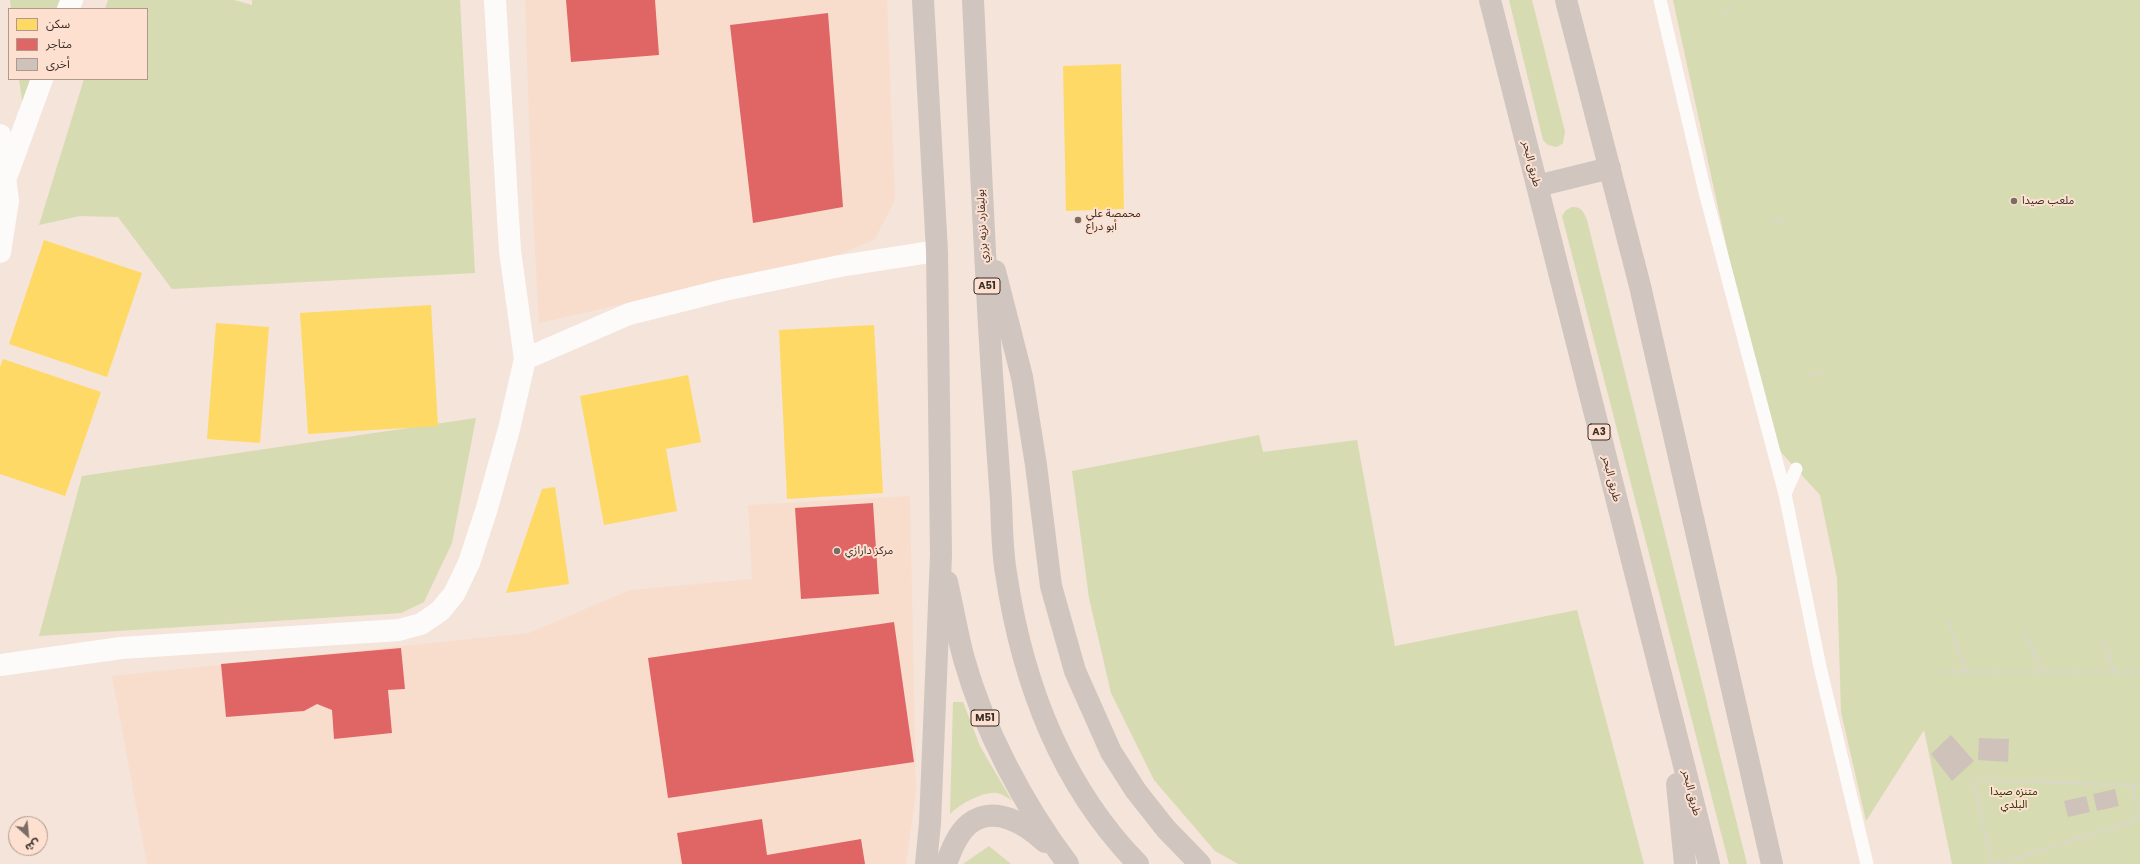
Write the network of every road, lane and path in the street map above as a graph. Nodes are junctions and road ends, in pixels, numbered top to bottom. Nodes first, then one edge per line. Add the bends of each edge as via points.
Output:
1 (495, 0) edge
2 (923, 0) edge
3 (973, 0) edge
4 (1490, 0) edge
5 (1566, 0) edge
6 (1660, 0) edge
7 (1733, 9) dead end
8 (1722, 12) dead end
9 (42, 80) edge
10 (0, 135) edge
11 (1610, 168) junction
12 (6, 178) junction
13 (1537, 186) junction
14 (1784, 220) dead end
15 (983, 222) junction
16 (1772, 222) dead end
17 (2, 229) edge
18 (937, 251) junction
19 (0, 252) edge
20 (525, 359) junction
21 (1822, 372) dead end
22 (1809, 375) dead end
23 (1796, 469) dead end
24 (1785, 494) junction
25 (941, 555) junction
26 (1948, 621) dead end
27 (2024, 631) dead end
28 (2102, 641) dead end
29 (0, 665) edge
30 (1937, 672) dead end
31 (1966, 672) junction
32 (2043, 672) junction
33 (2115, 672) junction
34 (2140, 672) edge
35 (1672, 719) junction
36 (2140, 784) edge
37 (2132, 785) junction
38 (2140, 819) edge
39 (1068, 863) edge
40 (926, 864) edge
41 (946, 864) edge
42 (1138, 864) edge
43 (1200, 864) edge
44 (1685, 864) edge
45 (1709, 864) edge
46 (1772, 864) edge
47 (1867, 864) edge
48 (1992, 864) edge
49 (1997, 864) edge

1 - 20 street via 510,251
2 - 18 highway
3 - 15 highway, بوليفارد نزيه بزري / A51
4 - 13 highway, طريق البحر / A3
5 - 11 highway
6 - 24 lane via 1704,192
7 - 8 path
9 - 12 street
10 - 12 street
11 - 13 highway
11 - 46 highway via 1640,286
12 - 17 street via 8,201
13 - 35 highway, طريق البحر / A3
14 - 16 path
15 - 42 highway, بوليفارد نزيه بزري / A51 via 1005,571 1023,661 1045,724 1060,755 1089,802 1123,849
15 - 43 highway via 1022,377 1051,586 1075,671 1111,752 1136,792 1166,829
17 - 19 street
18 - 20 street via 840,266 724,290 636,312
18 - 25 highway
20 - 29 street via 488,508 469,563 454,594 440,611 421,624 399,630 121,648
21 - 22 path
23 - 24 lane
24 - 47 lane via 1820,667
25 - 39 highway, M51 via 964,658 984,714 1032,812
25 - 40 highway via 930,823
26 - 31 path
27 - 32 path
28 - 33 path
30 - 31 path
31 - 32 path
32 - 33 path
33 - 34 path
35 - 44 highway
35 - 45 highway, طريق البحر / A3
36 - 37 path
37 - 38 path
37 - 48 path via 1972,780
38 - 49 path
39 - 41 highway via 1025,826 1011,819 990,815 968,824 958,837

